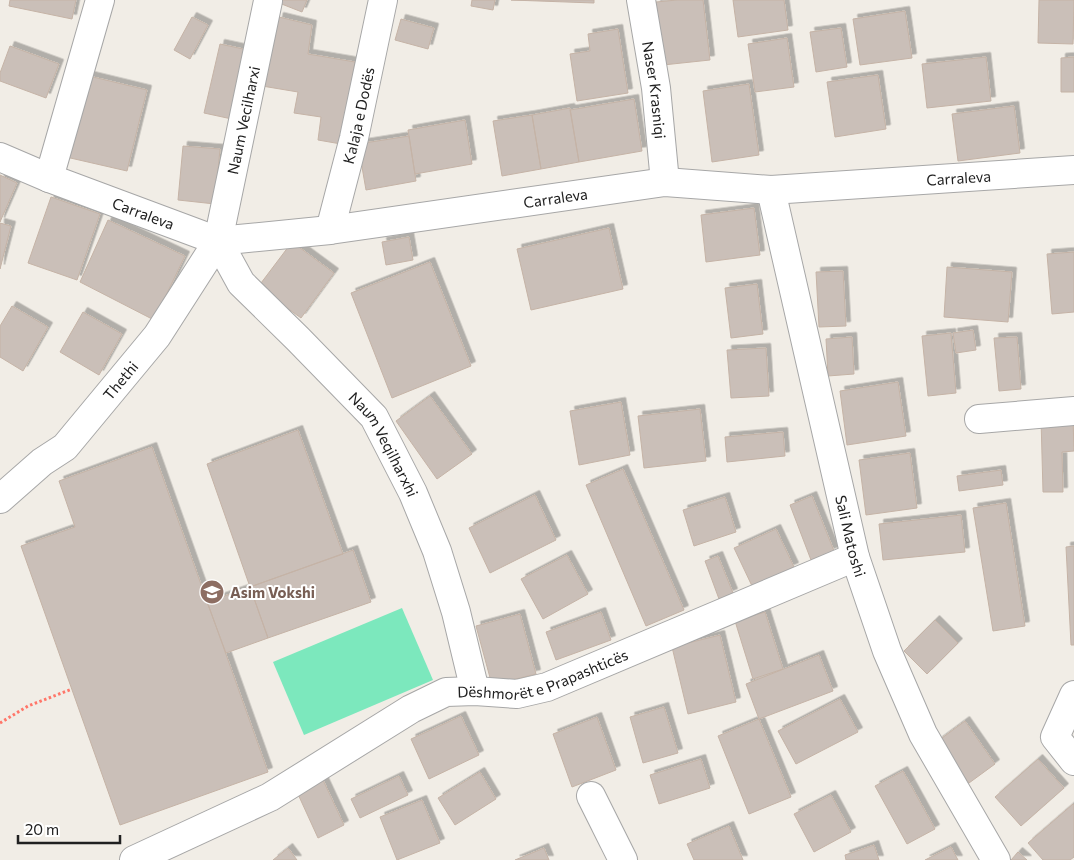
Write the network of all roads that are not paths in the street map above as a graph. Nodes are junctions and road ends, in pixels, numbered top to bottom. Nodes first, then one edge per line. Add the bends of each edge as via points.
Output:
1 (100, 0) edge
2 (383, 0) edge
3 (641, 0) edge
4 (268, 1) edge
5 (0, 157) edge
6 (1074, 170) edge
7 (49, 178) junction
8 (665, 182) junction
9 (771, 190) junction
10 (330, 230) junction
11 (218, 241) junction
12 (1074, 411) edge
13 (979, 419) dead end
14 (0, 499) edge
15 (855, 556) junction
16 (475, 691) junction
17 (1074, 694) edge
18 (1074, 761) edge
19 (591, 796) dead end
20 (134, 860) edge
21 (623, 860) edge
22 (996, 860) edge

1 - 7 street
2 - 10 street, Kalaja e Dodës via 354,138
3 - 8 street, Naser Krasniqi via 656,88
4 - 11 street, Naum Vecilharxi
5 - 7 street, Carraleva
6 - 9 street, Carraleva
7 - 11 street, Carraleva
8 - 9 street, Carraleva
8 - 10 street, Carraleva
9 - 15 street, Sali Matoshi
10 - 11 street, Carraleva
11 - 14 street, Thethi via 157,336 65,448 42,462
11 - 16 street, Naum Veqilharxhi via 241,283 374,417 413,493 437,551
12 - 13 street
15 - 16 street, Dëshmorët e Prapashticës via 547,687 517,694
15 - 22 street, Sali Matoshi via 887,651 922,734
16 - 20 street, Dëshmorët e Prapashticës via 446,692 411,709 270,797
17 - 18 street via 1055,737
19 - 21 street

